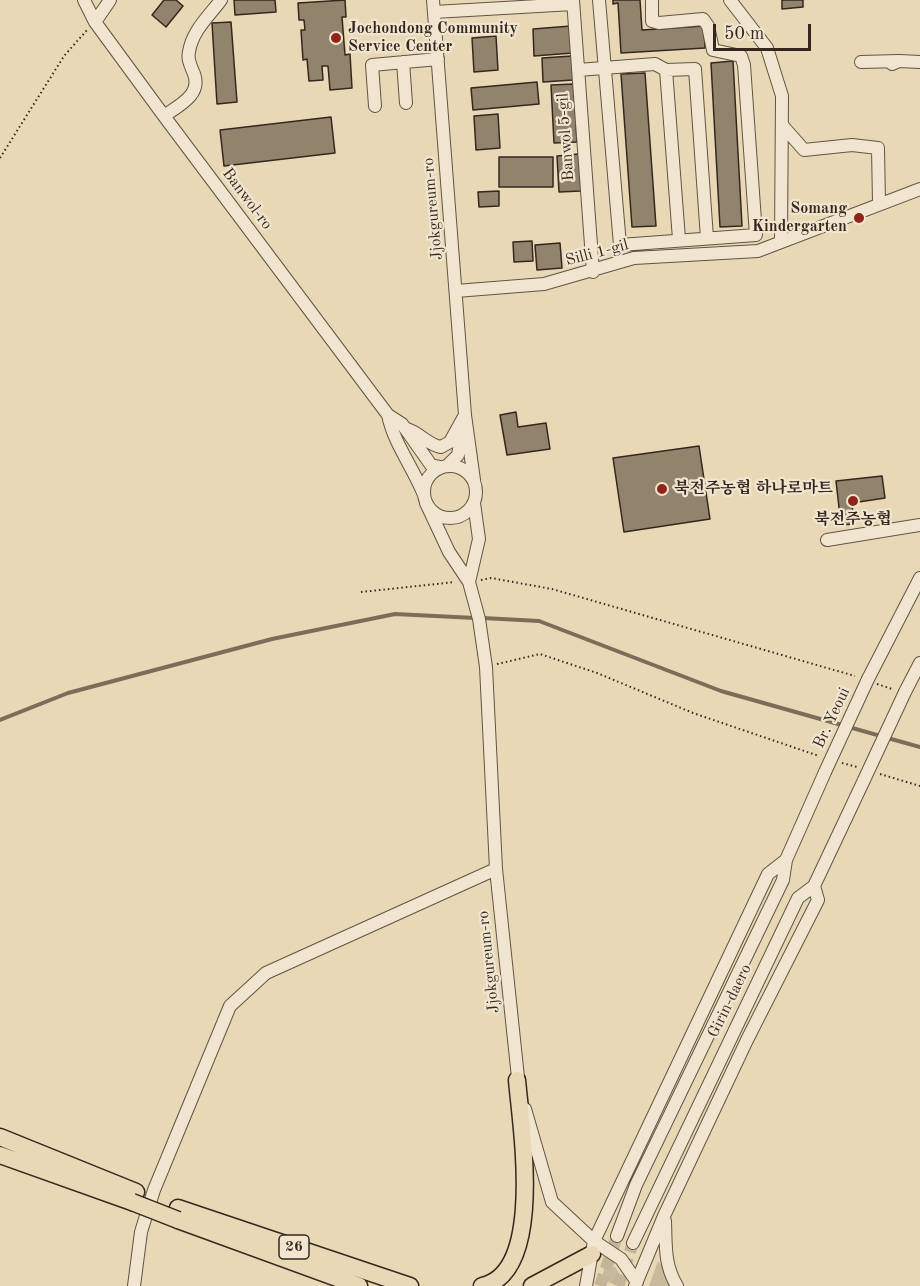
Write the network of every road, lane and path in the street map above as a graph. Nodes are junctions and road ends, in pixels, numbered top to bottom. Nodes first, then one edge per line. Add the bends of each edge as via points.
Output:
1 (84, 0) edge
2 (110, 0) edge
3 (221, 0) edge
4 (599, 0) edge
5 (652, 0) edge
6 (730, 0) edge
7 (573, 2) edge
8 (433, 6) edge
9 (95, 22) junction
10 (438, 59) junction
11 (899, 61) junction
12 (403, 62) junction
13 (861, 62) dead end
14 (920, 62) edge
15 (606, 66) junction
16 (886, 66) dead end
17 (578, 70) junction
18 (666, 70) junction
19 (406, 103) dead end
20 (375, 106) dead end
21 (164, 116) junction
22 (782, 125) junction
23 (0, 158) edge
24 (920, 189) edge
25 (879, 203) junction
26 (706, 238) junction
27 (679, 240) junction
28 (781, 242) junction
29 (592, 272) junction
30 (456, 291) junction
31 (388, 415) junction
32 (465, 415) junction
33 (406, 429) junction
34 (444, 466) junction
35 (474, 480) junction
36 (425, 499) junction
37 (474, 503) junction
38 (920, 525) edge
39 (827, 540) dead end
40 (920, 578) edge
41 (469, 582) junction
42 (361, 592) dead end
43 (486, 662) junction
44 (920, 663) edge
45 (865, 679) junction
46 (902, 692) junction
47 (825, 758) dead end
48 (835, 761) dead end
49 (825, 772) joint
50 (877, 773) dead end
51 (866, 775) junction
52 (920, 786) edge
53 (786, 860) junction
54 (496, 868) junction
55 (813, 886) junction
56 (517, 1080) junction
57 (0, 1137) edge
58 (0, 1155) edge
59 (134, 1197) junction
60 (178, 1214) junction
61 (664, 1216) junction
62 (617, 1236) tunnel mouth
63 (633, 1243) tunnel mouth
64 (593, 1247) junction
65 (590, 1284) edge
66 (636, 1284) edge
67 (134, 1286) edge
68 (359, 1286) edge
69 (410, 1286) edge
70 (482, 1286) edge
71 (532, 1286) edge
72 (677, 1286) edge

1 - 9 street, Banwol-ro
2 - 9 street
3 - 21 street via 193,36 188,54 195,87 190,98
4 - 15 street
5 - 26 street via 652,21 704,20 713,50 741,56 744,65 756,235
6 - 22 street via 767,48 782,96
7 - 8 street
7 - 17 street, Banwol 5-gil
8 - 10 street, Jjokgureum-ro
9 - 21 street, Banwol-ro
9 - 23 path via 64,56
10 - 12 street
10 - 30 street, Jjokgureum-ro
11 - 13 street
11 - 14 street
11 - 16 street
12 - 19 street
12 - 20 street via 372,65
15 - 17 street
15 - 18 street via 655,64
15 - 27 street via 620,244
17 - 29 street, Banwol 5-gil
18 - 26 street via 694,69
18 - 27 street
21 - 31 street, Banwol-ro
22 - 25 street via 804,150 852,145 878,148
22 - 28 street
24 - 25 street, Silli 1-gil
25 - 28 street, Silli 1-gil
26 - 27 street
28 - 29 street, Silli 1-gil via 758,251 634,258
29 - 30 street, Silli 1-gil via 544,284
30 - 32 street, Jjokgureum-ro
31 - 33 street
31 - 36 street via 392,435 414,470
32 - 33 street via 450,442 441,447
32 - 34 street via 458,455
32 - 35 street
33 - 34 street via 431,465
34 - 35 street via 463,469
34 - 36 street via 427,478
35 - 37 street
36 - 37 street via 438,515 447,518 464,514
36 - 41 street via 449,552
37 - 41 street via 479,539
38 - 39 street
40 - 45 street
41 - 42 path
41 - 43 street, Jjokgureum-ro
41 - 45 path via 491,578 552,589
43 - 47 path via 540,654
43 - 54 street, Jjokgureum-ro
44 - 46 street
45 - 46 path
45 - 49 street, Br. Yeoui, bridge
46 - 51 street, bridge
48 - 51 path
49 - 53 street, Girin-daero
50 - 52 path
51 - 55 street, Girin-daero
53 - 62 street, Girin-daero via 783,880 636,1185
53 - 64 street via 768,874
54 - 56 street, Jjokgureum-ro
54 - 67 street via 266,973 230,1006 154,1190 141,1232
55 - 61 street via 818,900
55 - 63 street, Girin-daero via 798,898
56 - 64 street, Jjokgureum-ro via 552,1202
56 - 70 main road via 526,1206 515,1258 492,1284
57 - 59 main road, 26
58 - 59 main road, 26
59 - 60 main road, 26
60 - 68 main road, 26
60 - 69 main road, 26
61 - 66 street
61 - 72 street via 665,1254 669,1274
64 - 65 street
64 - 66 street, Jjokgureum-ro via 621,1259
64 - 71 main road

